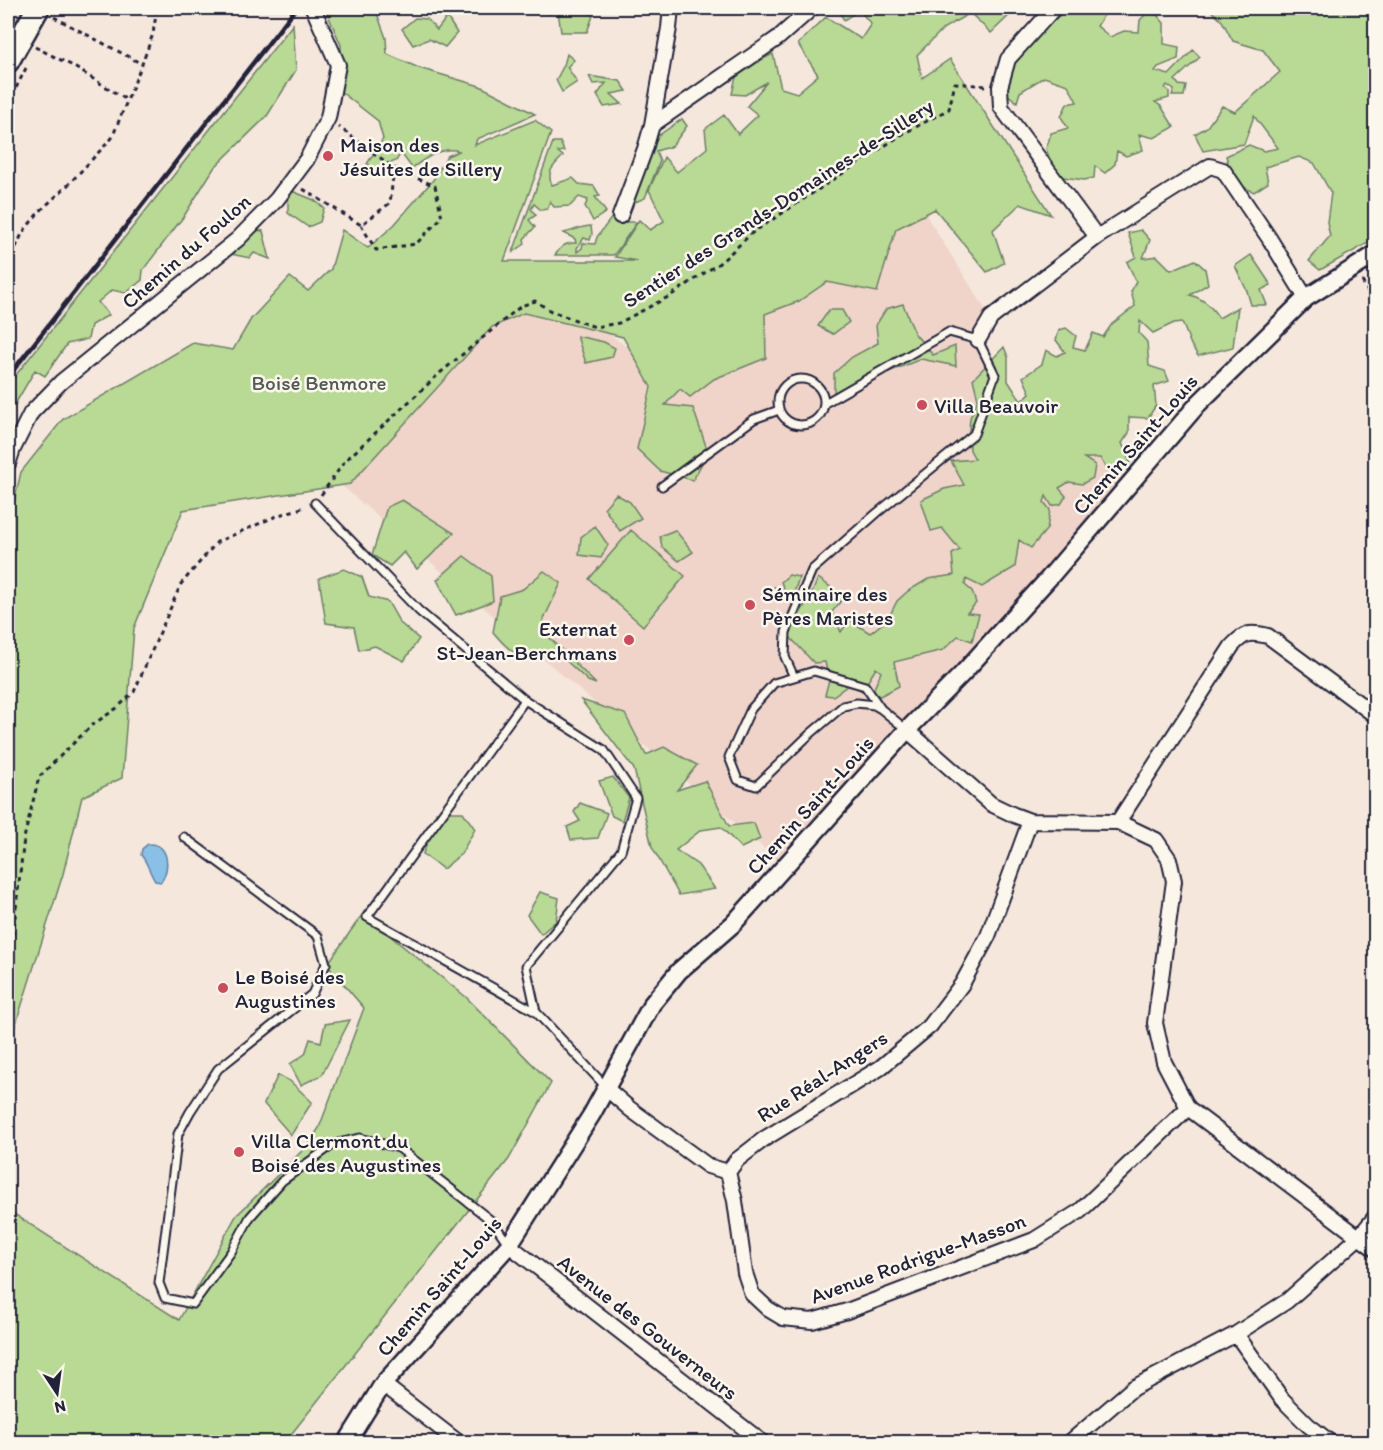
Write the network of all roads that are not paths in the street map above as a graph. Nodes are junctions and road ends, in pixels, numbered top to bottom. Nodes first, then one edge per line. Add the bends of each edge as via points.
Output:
1 (38, 8) edge
2 (313, 8) edge
3 (671, 8) edge
4 (813, 8) edge
5 (1054, 8) edge
6 (8, 61) edge
7 (651, 125) junction
8 (620, 216) dead end
9 (1097, 237) junction
10 (1376, 254) edge
11 (1306, 297) junction
12 (978, 340) junction
13 (825, 403) junction
14 (779, 410) junction
15 (8, 464) edge
16 (662, 486) dead end
17 (315, 503) road end
18 (794, 677) junction
19 (525, 700) junction
20 (881, 709) junction
21 (1376, 716) edge
22 (907, 730) junction
23 (1030, 821) junction
24 (1118, 822) junction
25 (184, 837) dead end
26 (536, 1012) junction
27 (607, 1089) junction
28 (1188, 1108) junction
29 (728, 1172) junction
30 (1376, 1216) edge
31 (1359, 1236) junction
32 (509, 1245) junction
33 (1376, 1250) edge
34 (1236, 1334) junction
35 (383, 1384) junction
36 (1325, 1441) edge
37 (347, 1443) edge
38 (458, 1443) edge
39 (762, 1443) edge
40 (1070, 1443) edge

1 - 6 main road
2 - 15 street, Chemin du Foulon via 338,65 328,118 307,159 238,239 61,382 31,413
3 - 7 street
4 - 7 street via 778,38
5 - 9 street via 1008,59 1000,87 1001,107
7 - 8 street
9 - 11 street via 1210,166 1223,170
9 - 12 street via 991,318
10 - 11 street, Chemin Saint-Louis
11 - 22 street, Chemin Saint-Louis via 1199,403 1049,578
12 - 13 lane via 949,332
12 - 18 lane via 995,375 974,434 812,570 786,632 785,657
13 - 14 lane via 819,418 805,425 789,422
13 - 14 lane via 816,383 795,379 779,395
14 - 16 lane via 754,419
17 - 19 lane via 419,611
18 - 20 lane via 814,671 865,686
18 - 20 lane via 774,683 751,709 729,757 738,780 756,786 843,706 857,703
19 - 26 lane via 604,750 636,798 621,851 526,966
19 - 26 lane via 367,917
20 - 22 lane
21 - 24 street via 1268,636 1252,632 1232,646
22 - 23 street via 991,804
22 - 27 street, Chemin Saint-Louis via 733,924 679,970 652,1004
23 - 24 street
23 - 29 street, Rue Réal-Angers via 988,936 962,984 930,1026 880,1068 764,1139
24 - 28 street via 1156,840 1169,859 1174,881 1155,1023 1164,1062
25 - 32 lane via 318,936 326,964 312,994 218,1069 178,1134 159,1283 165,1298 193,1304 231,1252 250,1217 282,1181 334,1144 360,1138 399,1148 493,1222
26 - 27 lane
27 - 29 street via 708,1166
27 - 32 street, Chemin Saint-Louis
28 - 29 street, Avenue Rodrigue-Masson via 1080,1211 1034,1240 812,1321 783,1318 752,1294
28 - 31 street
30 - 31 street
31 - 33 street
31 - 34 street via 1287,1301
32 - 35 street, Chemin Saint-Louis
32 - 39 street, Avenue des Gouverneurs
34 - 36 street via 1282,1399
34 - 40 street via 1133,1388
35 - 37 street, Chemin Saint-Louis
35 - 38 street

